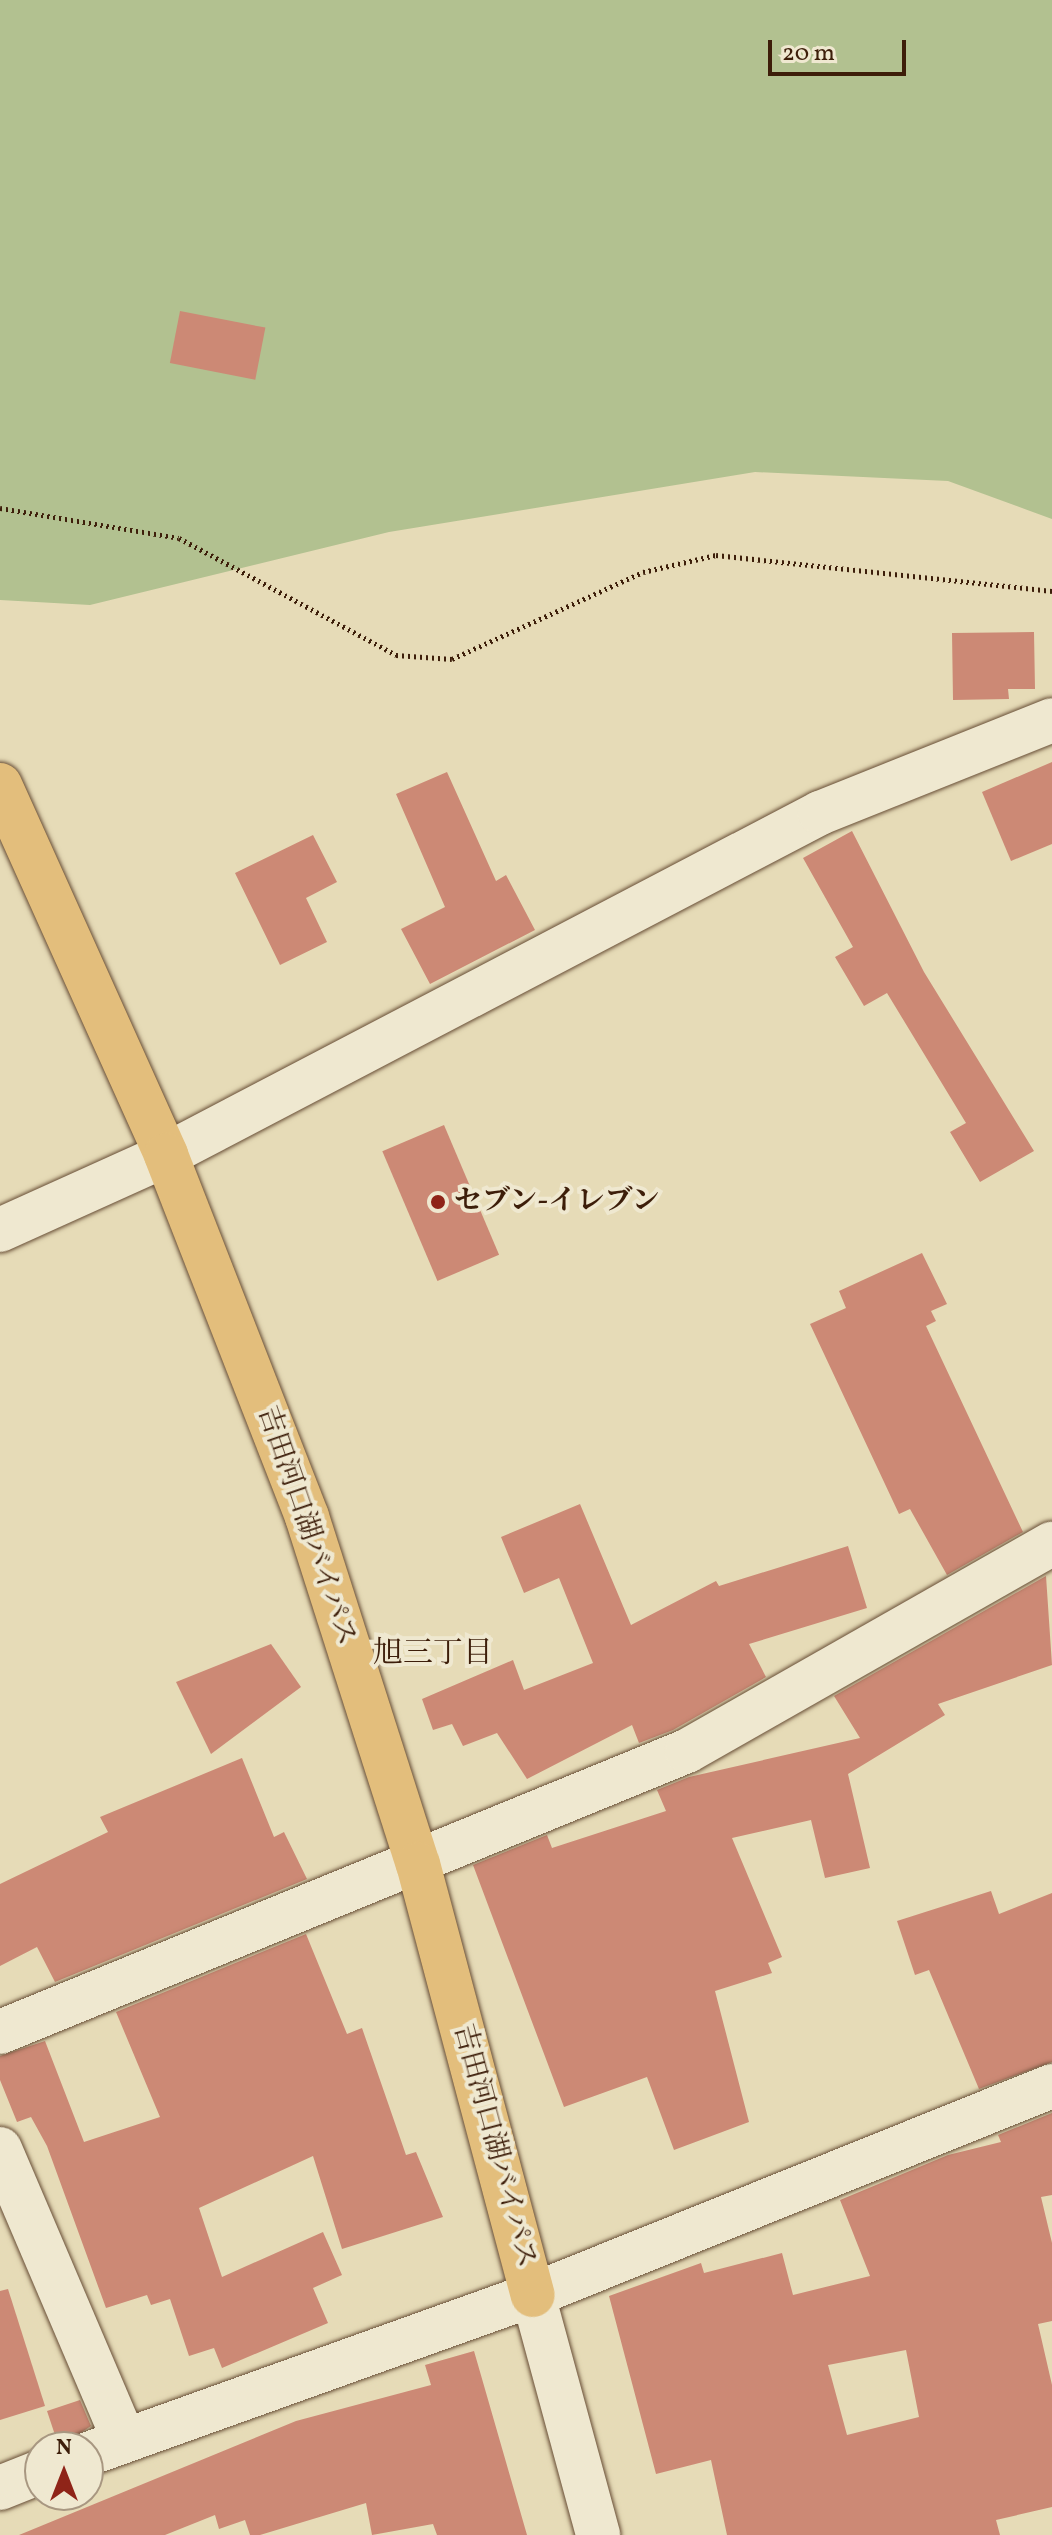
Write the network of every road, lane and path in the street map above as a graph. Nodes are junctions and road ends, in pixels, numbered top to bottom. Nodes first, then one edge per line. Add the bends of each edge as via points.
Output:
1 (0, 508) edge
2 (1052, 591) edge
3 (1052, 720) edge
4 (0, 785) edge
5 (166, 1155) junction
6 (0, 1230) edge
7 (1052, 1544) edge
8 (418, 1864) junction
9 (0, 2032) edge
10 (1052, 2086) edge
11 (0, 2149) edge
12 (533, 2295) junction
13 (106, 2447) edge
14 (24, 2478) edge
15 (0, 2488) edge
16 (598, 2535) edge

1 - 2 path via 179,538 396,655 452,659 643,572 716,555
3 - 5 street via 820,813
4 - 5 highway, 吉田河口湖バイパス
5 - 6 street
5 - 8 highway, 吉田河口湖バイパス via 307,1517
7 - 8 street via 687,1751
8 - 9 street
8 - 12 highway, 吉田河口湖バイパス
10 - 12 street
11 - 13 street
12 - 13 street
12 - 16 street
14 - 15 street

